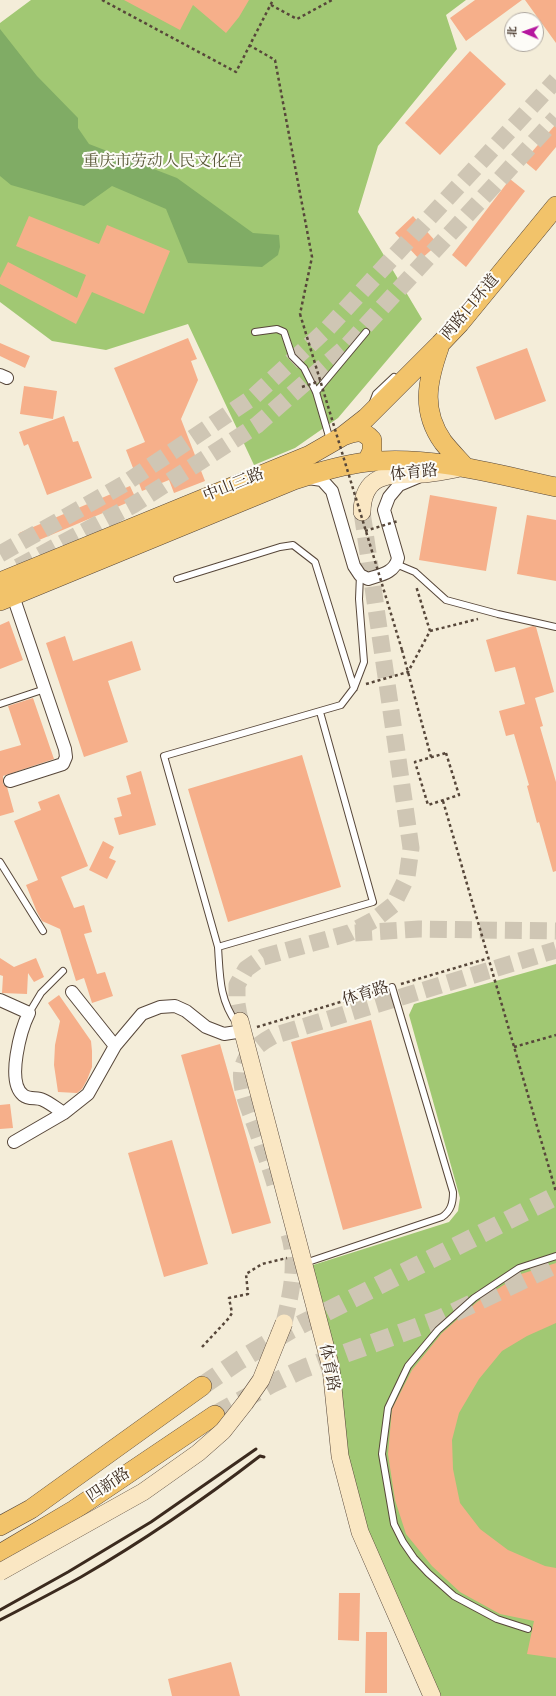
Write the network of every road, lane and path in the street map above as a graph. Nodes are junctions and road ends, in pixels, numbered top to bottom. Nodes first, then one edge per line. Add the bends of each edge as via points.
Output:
1 (102, 0) edge
2 (273, 0) edge
3 (332, 0) edge
4 (271, 5) junction
5 (249, 46) junction
6 (556, 206) edge
7 (255, 332) dead end
8 (366, 332) dead end
9 (438, 341) junction
10 (398, 372) dead end
11 (320, 381) junction
12 (302, 387) dead end
13 (316, 392) junction
14 (366, 418) junction
15 (337, 440) junction
16 (366, 462) junction
17 (466, 468) junction
18 (426, 474) junction
19 (295, 480) junction
20 (556, 487) edge
21 (362, 512) tunnel mouth
22 (398, 521) dead end
23 (365, 531) junction
24 (396, 564) junction
25 (360, 575) junction
26 (177, 579) dead end
27 (414, 580) dead end
28 (0, 582) edge
29 (6, 598) edge
30 (498, 614) junction
31 (556, 627) edge
32 (430, 631) junction
33 (408, 672) junction
34 (354, 688) junction
35 (45, 689) junction
36 (0, 704) edge
37 (320, 712) junction
38 (431, 757) junction
39 (10, 781) dead end
40 (443, 800) junction
41 (0, 862) edge
42 (43, 931) dead end
43 (218, 946) junction
44 (489, 958) junction
45 (63, 971) dead end
46 (392, 987) junction
47 (72, 992) dead end
48 (0, 1000) edge
49 (29, 1013) junction
50 (242, 1026) junction
51 (556, 1035) edge
52 (115, 1046) junction
53 (514, 1047) junction
54 (64, 1113) junction
55 (14, 1142) dead end
56 (556, 1192) edge
57 (556, 1256) edge
58 (302, 1259) junction
59 (284, 1323) tunnel mouth
60 (202, 1347) dead end
61 (202, 1386) tunnel mouth
62 (215, 1415) tunnel mouth
63 (31, 1509) junction
64 (0, 1516) edge
65 (0, 1526) edge
66 (1, 1554) edge
67 (0, 1572) edge
68 (528, 1629) dead end
69 (432, 1696) edge

1 - 5 path via 236,72
2 - 4 path
3 - 4 path via 297,19
4 - 5 path
5 - 11 path, bridge via 275,60 312,257 300,314
6 - 9 main road, 两路口环道 via 460,323
7 - 13 lane via 276,329 284,332 292,356 304,368
8 - 13 lane
9 - 14 main road, 中山三路
9 - 17 main road, 两路口环道 via 429,378 429,412 444,442
10 - 14 lane via 376,394
11 - 12 path, bridge
11 - 23 path, bridge
13 - 15 lane
14 - 15 main road, 中山三路
15 - 16 main road via 356,432 365,433 372,440 372,451
15 - 28 main road, 中山三路 via 310,455
16 - 17 main road, 中山三路 via 396,460
16 - 19 main road, 中山三路 via 326,469
17 - 18 street, 体育路
17 - 20 main road
18 - 21 street, 体育路 via 401,473 387,476 374,483 365,492
18 - 24 street via 399,485 384,510 398,558
19 - 25 street via 322,480 332,491 354,566
19 - 29 main road, 中山三路
22 - 23 path, bridge
23 - 33 path, bridge
24 - 25 street via 389,572 368,579
24 - 30 lane via 415,572 446,600
25 - 34 lane via 359,599 364,662
26 - 34 lane via 293,545 315,562
27 - 32 path
29 - 35 street
30 - 31 lane
30 - 32 path
32 - 33 path
33 - 34 path
33 - 38 path
34 - 37 lane via 341,705
35 - 36 lane
35 - 39 street via 65,749 63,764
37 - 43 lane via 373,902
37 - 43 lane via 164,756
38 - 40 path via 446,753 459,795
38 - 40 path via 414,762 428,805
40 - 44 path
41 - 42 lane
43 - 50 lane via 221,990 231,1014
44 - 46 path, 体育路
44 - 53 path
45 - 49 lane via 41,993
46 - 50 path, 体育路
46 - 58 lane via 453,1192 451,1208 442,1217
47 - 52 street
48 - 49 street
49 - 54 street via 23,1025 17,1050 15,1071 18,1087 23,1095 42,1099
50 - 52 street via 224,1034 206,1027 176,1006 160,1007 142,1014
50 - 58 street, 体育路
51 - 53 path
52 - 54 street via 88,1094
53 - 56 path
54 - 55 street
57 - 68 lane via 519,1268 474,1298 438,1330 408,1366 388,1408 382,1454 394,1524 414,1558 454,1596 497,1619
58 - 60 path via 262,1264 246,1274 248,1294 229,1298 232,1313
58 - 69 street, 体育路 via 331,1368 340,1456 360,1532
59 - 67 street, bridge via 261,1380 223,1431 198,1453 144,1492
61 - 63 main road, 四新路
62 - 66 main road, 四新路 via 74,1510
63 - 64 main road
63 - 65 main road, 四新路

